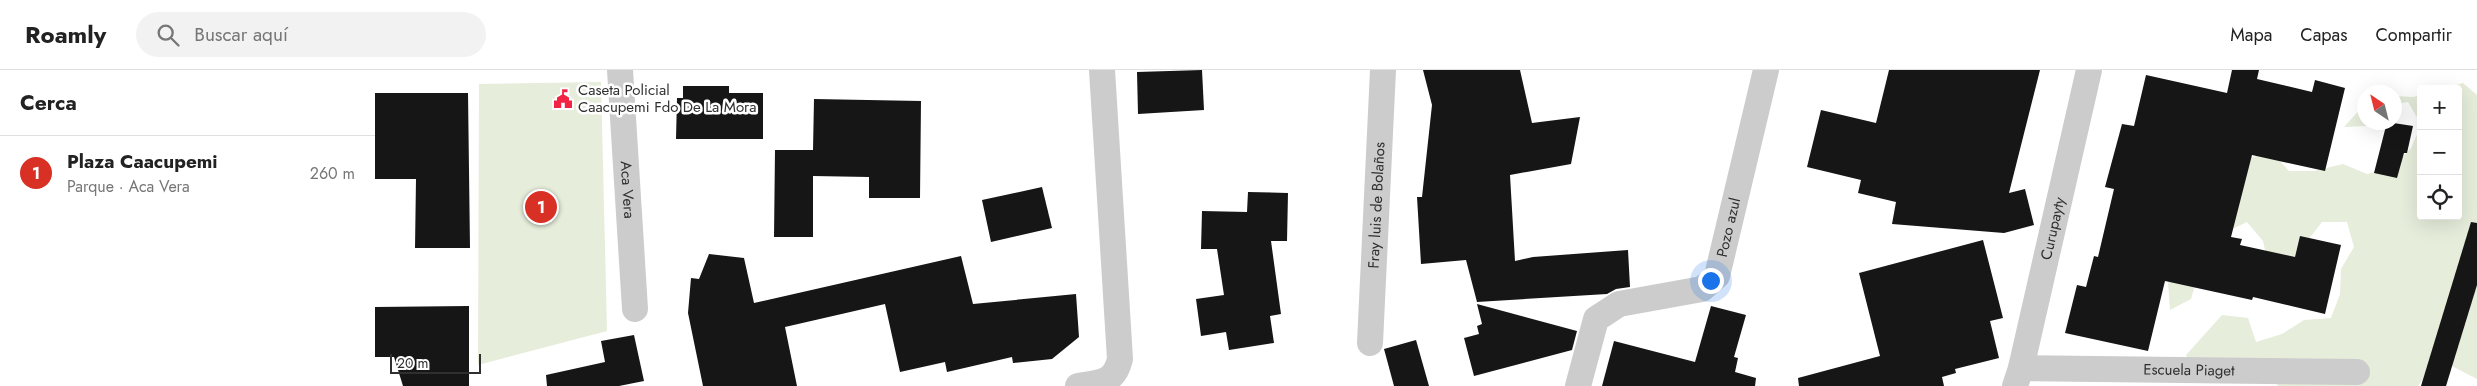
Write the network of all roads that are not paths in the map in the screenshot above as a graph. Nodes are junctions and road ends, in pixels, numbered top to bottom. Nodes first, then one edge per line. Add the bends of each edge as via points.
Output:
1 (620, 70) edge
2 (1102, 70) edge
3 (1383, 70) edge
4 (1766, 70) edge
5 (2089, 70) edge
6 (635, 309) dead end
7 (1370, 342) dead end
8 (2357, 372) dead end
9 (2018, 377) edge
10 (1078, 386) edge
11 (1578, 386) edge

1 - 6 street, Aca Vera
2 - 10 street via 1120,359 1117,371 1108,380
3 - 7 street, Fray luis de Bolaños
4 - 11 street, Pozo azul via 1717,276 1702,289 1619,304 1596,319
5 - 9 street, Curupayty
8 - 9 street, Escuela Piaget

